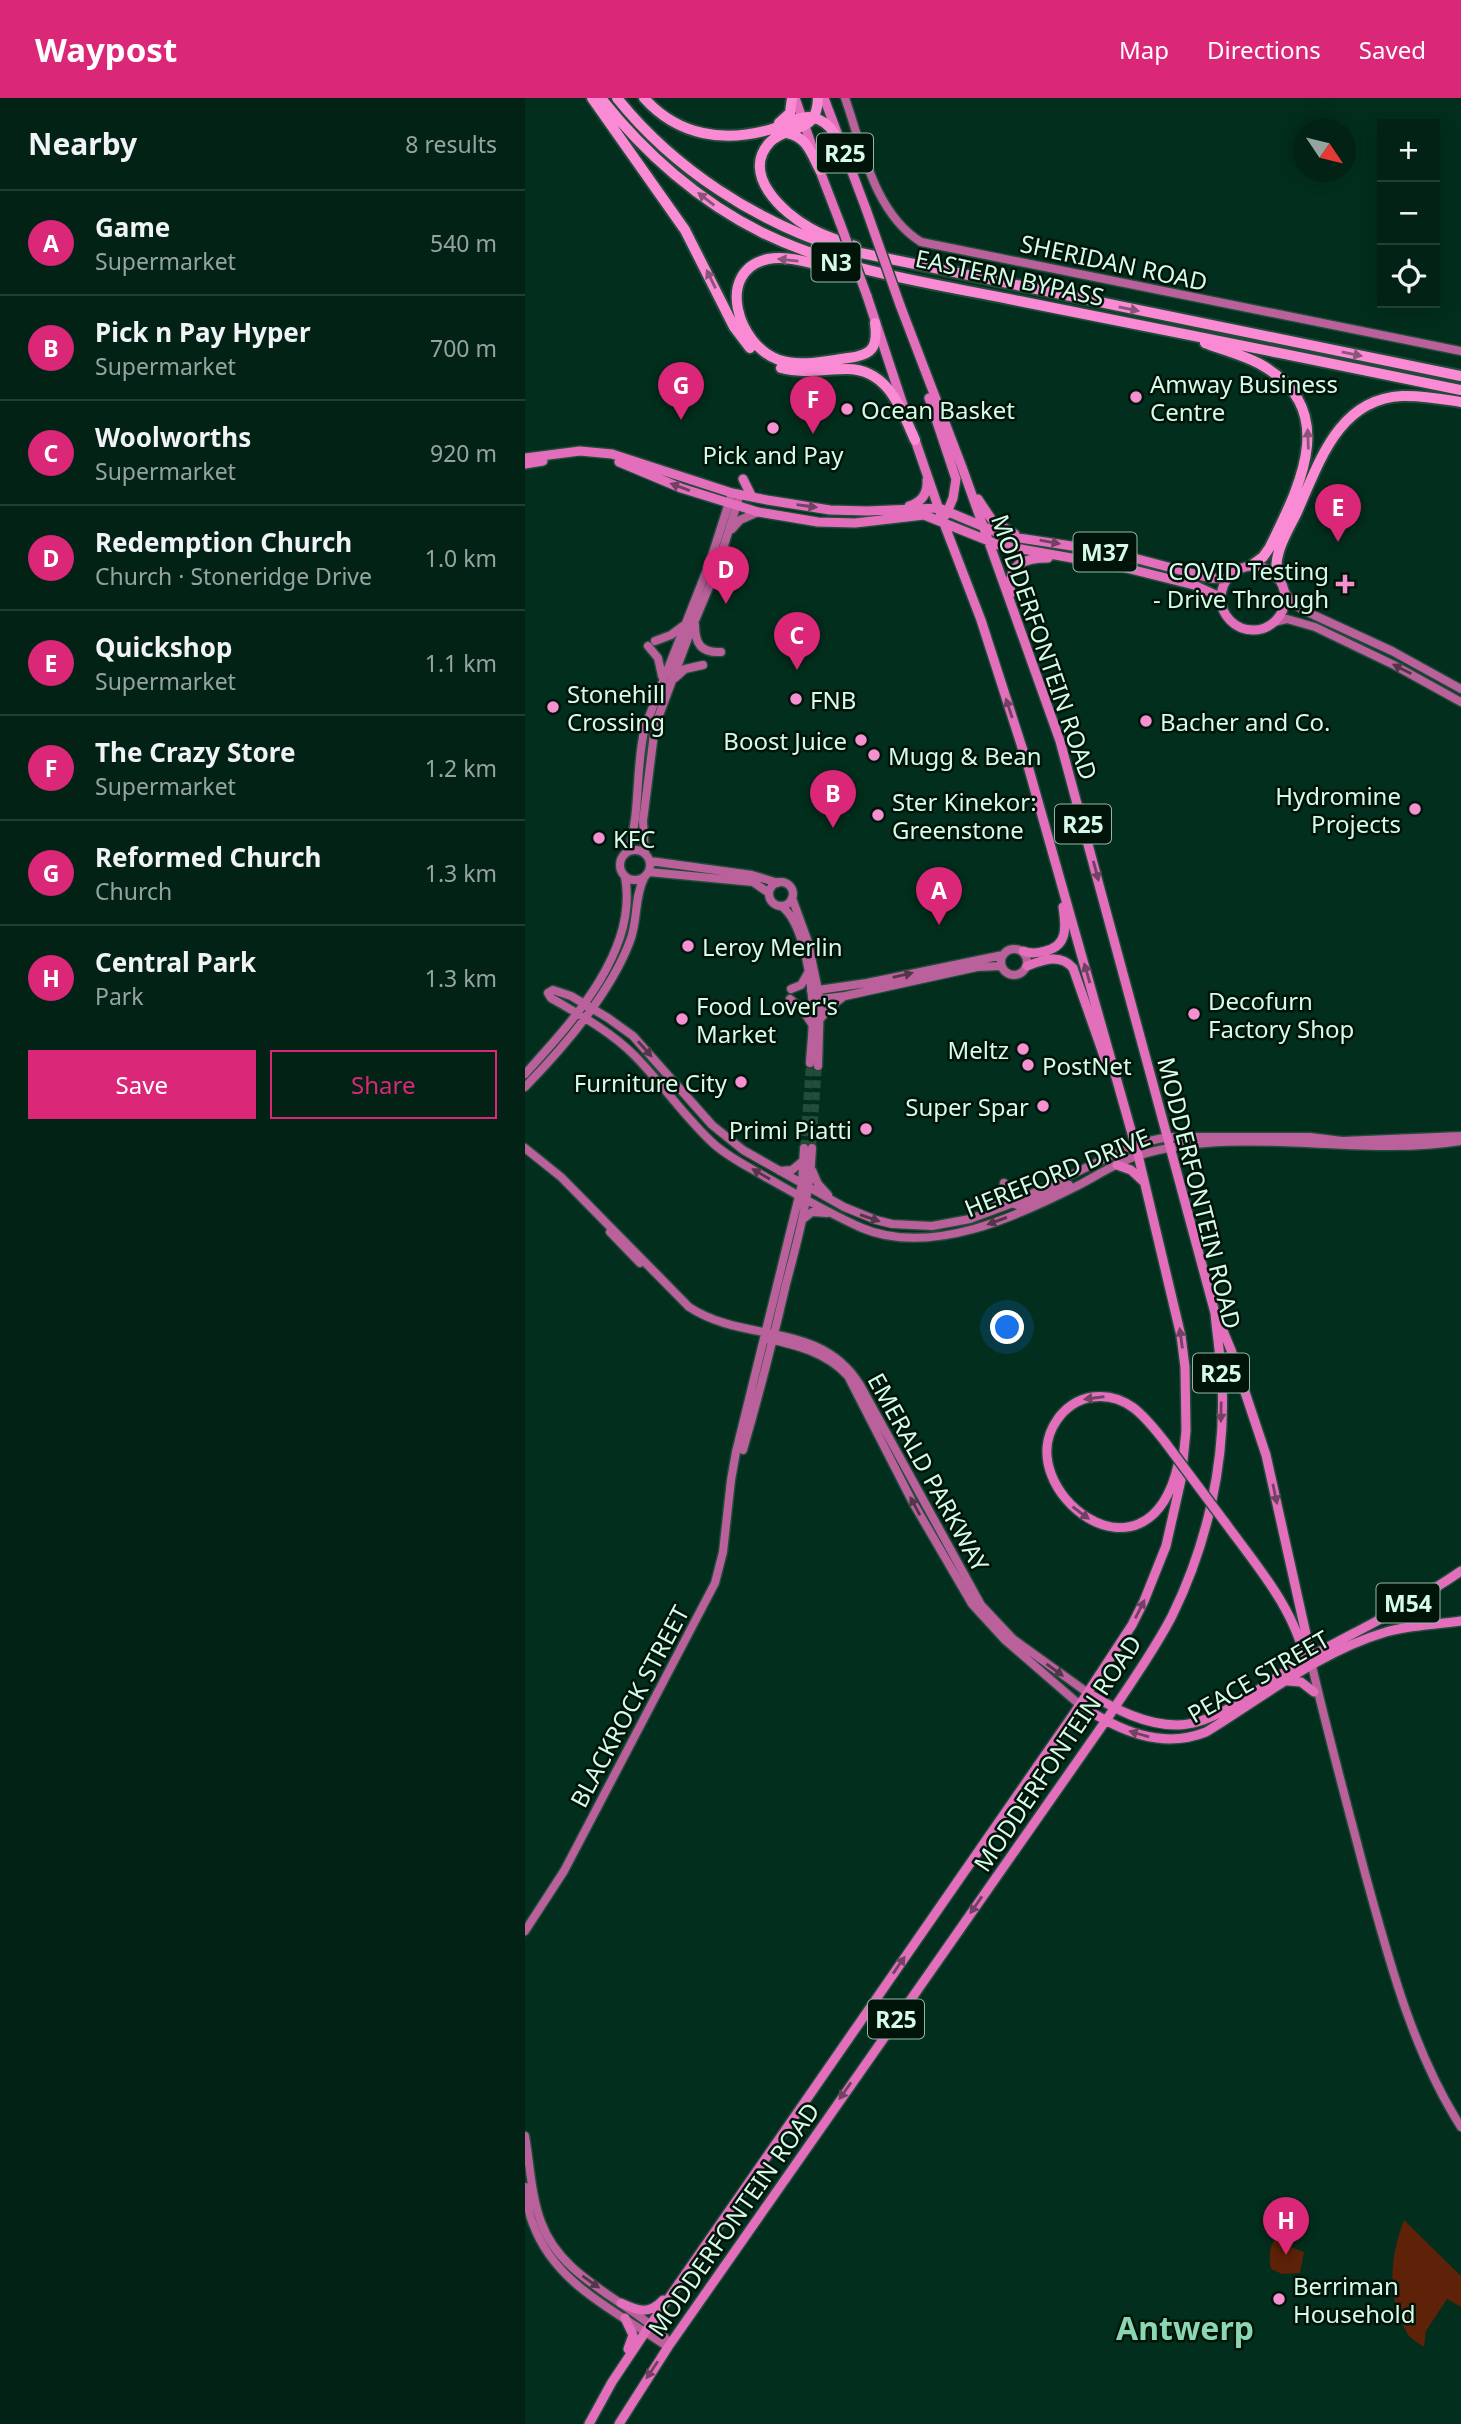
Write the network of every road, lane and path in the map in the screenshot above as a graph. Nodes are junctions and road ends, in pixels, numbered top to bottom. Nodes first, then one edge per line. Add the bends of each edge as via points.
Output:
1 (592, 98) edge
2 (601, 98) edge
3 (617, 98) edge
4 (644, 98) edge
5 (793, 98) edge
6 (818, 98) edge
7 (824, 98) edge
8 (845, 98) edge
9 (807, 121) junction
10 (771, 129) junction
11 (786, 133) junction
12 (842, 147) junction
13 (820, 170) junction
14 (932, 269) junction
15 (901, 307) junction
16 (1120, 322) junction
17 (875, 323) junction
18 (1163, 329) junction
19 (1461, 351) edge
20 (1461, 376) edge
21 (1461, 390) edge
22 (1461, 402) edge
23 (915, 440) junction
24 (525, 457) edge
25 (525, 464) edge
26 (927, 474) junction
27 (968, 483) junction
28 (738, 487) junction
29 (752, 497) junction
30 (732, 505) junction
31 (901, 509) junction
32 (943, 509) junction
33 (758, 512) junction
34 (943, 521) junction
35 (984, 527) junction
36 (728, 534) junction
37 (1024, 538) junction
38 (989, 541) junction
39 (1071, 559) junction
40 (1252, 565) junction
41 (1278, 578) junction
42 (1226, 579) junction
43 (1285, 593) junction
44 (1220, 597) junction
45 (695, 622) junction
46 (1273, 622) junction
47 (683, 625) junction
48 (1024, 641) junction
49 (721, 652) dead end
50 (703, 665) dead end
51 (667, 680) junction
52 (1461, 689) edge
53 (1461, 702) edge
54 (628, 852) junction
55 (647, 857) junction
56 (1059, 872) junction
57 (647, 875) junction
58 (625, 877) junction
59 (778, 883) junction
60 (769, 893) junction
61 (792, 898) junction
62 (781, 906) junction
63 (1023, 951) junction
64 (1003, 955) junction
65 (1001, 966) junction
66 (1027, 966) junction
67 (811, 973) junction
68 (836, 988) junction
69 (591, 992) junction
70 (816, 995) junction
71 (571, 996) junction
72 (845, 996) junction
73 (587, 1006) junction
74 (580, 1016) junction
75 (816, 1021) junction
76 (814, 1065) tunnel mouth
77 (525, 1074) edge
78 (525, 1087) edge
79 (1119, 1089) junction
80 (1168, 1137) junction
81 (1461, 1140) edge
82 (1135, 1144) junction
83 (1171, 1148) junction
84 (525, 1150) edge
85 (1138, 1155) junction
86 (804, 1160) junction
87 (1117, 1165) junction
88 (811, 1168) junction
89 (778, 1171) junction
90 (1082, 1183) junction
91 (1004, 1184) dead end
92 (1145, 1184) junction
93 (805, 1186) junction
94 (803, 1198) junction
95 (1013, 1203) junction
96 (844, 1207) junction
97 (988, 1213) junction
98 (802, 1220) junction
99 (850, 1222) junction
100 (1215, 1313) junction
101 (770, 1336) junction
102 (1186, 1431) junction
103 (1461, 1571) edge
104 (1461, 1621) edge
105 (1306, 1635) junction
106 (1329, 1646) junction
107 (1309, 1662) junction
108 (1288, 1681) junction
109 (1314, 1692) junction
110 (1088, 1693) junction
111 (1080, 1705) junction
112 (1114, 1708) junction
113 (1105, 1721) junction
114 (1340, 1779) junction
115 (525, 1931) edge
116 (1422, 2048) junction
117 (1461, 2120) edge
118 (1461, 2127) edge
119 (525, 2136) edge
120 (525, 2187) edge
121 (706, 2242) junction
122 (621, 2303) junction
123 (625, 2318) junction
124 (648, 2328) junction
125 (669, 2345) junction
126 (612, 2382) junction
127 (589, 2424) edge
128 (619, 2424) edge

23 -> 1 highway via 894,394 869,374 848,369 784,369 751,350 734,327 685,230
16 -> 2 highway, EASTERN BYPASS / N3 via 841,264 762,233 716,207 649,152
3 - 14 highway, EASTERN BYPASS / N3 via 680,162 770,221 841,249
4 - 10 highway via 671,121 698,133 723,137
5 - 9 main road, MODDERFONTEIN ROAD / R25
5 - 10 highway via 790,113
6 - 9 highway
7 - 12 main road, MODDERFONTEIN ROAD / R25
8 - 19 street, SHERIDAN ROAD via 886,205 921,242
9 - 10 highway
9 - 11 highway
9 - 12 highway via 830,126
9 - 13 main road, MODDERFONTEIN ROAD / R25
11 - 13 highway via 805,141
11 - 14 highway via 769,144 760,168 770,195 784,210 829,237
12 - 15 main road, MODDERFONTEIN ROAD / R25, bridge
13 - 17 main road, MODDERFONTEIN ROAD / R25, bridge
14 -> 20 highway, EASTERN BYPASS / N3
15 - 27 main road, MODDERFONTEIN ROAD / R25
15 - 32 main road via 955,480 953,498
16 -> 17 highway via 1042,311 785,258 754,264 739,283 737,302 743,326 759,348 780,361 812,363 862,355 876,343
16 - 18 highway, EASTERN BYPASS / N3
17 - 23 main road, MODDERFONTEIN ROAD / R25
18 - 21 highway, EASTERN BYPASS / N3
40 -> 18 highway via 1270,547 1305,465 1308,444 1303,409 1281,379 1261,365
22 - 41 highway via 1393,397 1364,407 1344,421 1325,449 1283,544 1276,563
23 - 26 main road, MODDERFONTEIN ROAD / R25
24 - 28 main road via 580,451 612,454 720,489
30 -> 25 main road, M37 via 600,458
26 - 31 main road via 925,495
26 - 32 main road, MODDERFONTEIN ROAD / R25
27 - 35 main road, MODDERFONTEIN ROAD / R25
27 - 37 main road via 992,520
28 - 29 main road, M37
28 - 29 main road
28 - 30 street
29 -> 31 main road, M37 via 830,510
30 - 33 main road, M37
30 - 36 street
30 - 47 street
31 - 32 main road, M37
32 - 34 main road, MODDERFONTEIN ROAD / R25
32 - 35 main road, M37
33 - 34 main road, M37 via 818,522 863,523 918,515
33 - 36 street via 740,520
34 - 38 main road, M37
56 -> 34 main road, MODDERFONTEIN ROAD / R25 via 981,620
35 - 37 main road, M37
35 - 38 main road, MODDERFONTEIN ROAD / R25
36 - 45 street
37 -> 42 main road, M37 via 1111,552
38 - 39 main road, M37
38 - 48 main road, MODDERFONTEIN ROAD / R25
39 - 44 main road, M37 via 1175,580
39 - 48 main road via 1029,559 1014,568 1010,590
40 - 41 main road via 1271,570
40 - 42 main road
41 - 43 main road
42 - 44 main road
43 - 46 main road via 1283,609
43 - 52 street via 1298,607
44 - 46 main road via 1224,613 1238,626 1251,630
45 - 49 street via 699,646
45 - 51 street
53 -> 46 street via 1315,627 1287,619
47 - 51 street
47 - 51 street via 652,643
48 -> 80 main road, MODDERFONTEIN ROAD / R25 via 1060,741
50 - 51 street
51 - 54 street via 641,742
51 - 55 street via 653,734 643,821
54 - 55 street via 637,850
54 - 58 street via 619,864
55 - 57 street
55 - 59 street
56 - 63 main road via 1065,918 1062,942 1036,953
79 -> 56 main road, MODDERFONTEIN ROAD / R25
57 - 58 street via 635,881
57 - 60 street via 753,882
57 - 73 street via 638,891 627,947
58 - 69 street via 628,902 622,936
59 - 60 street
59 - 61 street via 789,885
60 - 62 street via 772,902
61 - 62 street
61 - 67 street via 805,931
62 - 67 street via 797,925
63 - 64 street via 1014,949
63 - 66 street
64 - 65 street
68 -> 64 street
65 - 66 street via 1012,976
65 - 72 street via 977,967
66 - 79 main road via 1056,958 1073,968
67 - 68 street
67 - 70 street
67 - 75 street via 790,994
68 - 70 street
69 - 71 street
69 - 73 street
70 - 72 street
70 - 75 street
71 - 73 street, HEREFORD DRIVE
71 - 74 street, HEREFORD DRIVE via 553,990 548,993
72 - 75 street
73 - 74 street
73 -> 89 street, HEREFORD DRIVE via 642,1045 719,1132
74 - 77 street
74 - 78 street
94 -> 74 street, HEREFORD DRIVE via 716,1146 632,1053
75 - 76 street
79 - 82 main road, MODDERFONTEIN ROAD / R25
80 - 81 street, HEREFORD DRIVE
80 - 82 street, HEREFORD DRIVE
80 - 83 main road, MODDERFONTEIN ROAD / R25
81 - 83 street, HEREFORD DRIVE via 1371,1145 1209,1143
82 - 85 main road, MODDERFONTEIN ROAD / R25
82 - 95 street, HEREFORD DRIVE
83 - 85 street, HEREFORD DRIVE
83 - 100 main road, MODDERFONTEIN ROAD / R25
84 - 101 street, EMERALD PARKWAY via 561,1177 689,1307 707,1318
85 - 87 street, HEREFORD DRIVE
85 - 92 main road, MODDERFONTEIN ROAD / R25
86 - 88 street, BLACKROCK STREET via 808,1148
86 - 89 street via 792,1170
86 - 93 street, BLACKROCK STREET
87 - 90 street, HEREFORD DRIVE
87 - 92 main road via 1131,1170
88 - 93 street, BLACKROCK STREET
88 - 96 street via 821,1187
89 - 93 street, HEREFORD DRIVE
90 - 95 street via 1019,1206
90 -> 99 street, HEREFORD DRIVE via 1011,1216 962,1232 887,1235
91 - 97 street via 1001,1199
102 -> 92 main road, MODDERFONTEIN ROAD / R25 via 1181,1336
93 - 94 street, BLACKROCK STREET
93 - 96 street, HEREFORD DRIVE
94 - 98 street, BLACKROCK STREET
94 - 99 street, HEREFORD DRIVE
94 - 101 street, BLACKROCK STREET
95 - 97 street, HEREFORD DRIVE
96 -> 97 street, HEREFORD DRIVE via 876,1220 912,1226 947,1224
98 - 99 street via 816,1211
98 - 101 street, BLACKROCK STREET
100 -> 105 main road via 1266,1455
100 -> 112 main road, MODDERFONTEIN ROAD / R25 via 1222,1383 1221,1443 1205,1529 1170,1618
101 -> 110 street, EMERALD PARKWAY via 820,1347 852,1371 981,1605 1013,1639
111 -> 101 street, EMERALD PARKWAY via 1005,1640 972,1604 920,1516 848,1376 820,1354
101 - 115 street, BLACKROCK STREET via 736,1452 715,1583 564,1871
107 -> 102 main road, bridge via 1282,1602 1224,1521 1165,1442 1136,1409 1101,1396 1069,1406 1049,1439 1056,1484 1074,1508 1099,1524 1126,1527 1143,1521 1170,1491
110 -> 102 main road, MODDERFONTEIN ROAD / R25 via 1132,1625 1156,1574 1176,1504
103 - 106 main road, PEACE STREET / M54
104 - 107 main road, PEACE STREET / M54 via 1387,1632
105 - 106 main road
105 - 107 main road
106 - 107 main road, PEACE STREET / M54
107 - 108 main road, PEACE STREET / M54
107 - 109 street
107 - 112 main road, PEACE STREET / M54 via 1192,1724 1161,1724
107 - 114 street
108 - 109 main road via 1301,1682
108 -> 113 main road, PEACE STREET / M54 via 1192,1738 1164,1740
109 - 114 street
110 - 111 main road, MODDERFONTEIN ROAD / R25
110 - 112 main road, PEACE STREET / M54
111 - 113 main road, PEACE STREET / M54
121 -> 111 main road, MODDERFONTEIN ROAD / R25
112 - 113 main road, MODDERFONTEIN ROAD / R25
113 -> 125 main road, MODDERFONTEIN ROAD / R25
114 - 116 street via 1390,1964
116 - 117 street
116 - 118 street
119 -> 122 street via 546,2234 575,2271
120 - 123 street via 531,2222 554,2261 583,2290
121 - 122 main road via 653,2309 639,2311
121 - 124 main road, MODDERFONTEIN ROAD / R25
122 - 124 street
123 - 124 street
123 - 126 main road via 632,2340
124 - 125 street
124 - 126 main road, MODDERFONTEIN ROAD / R25
125 -> 128 main road, MODDERFONTEIN ROAD / R25
126 - 127 main road, MODDERFONTEIN ROAD / R25

